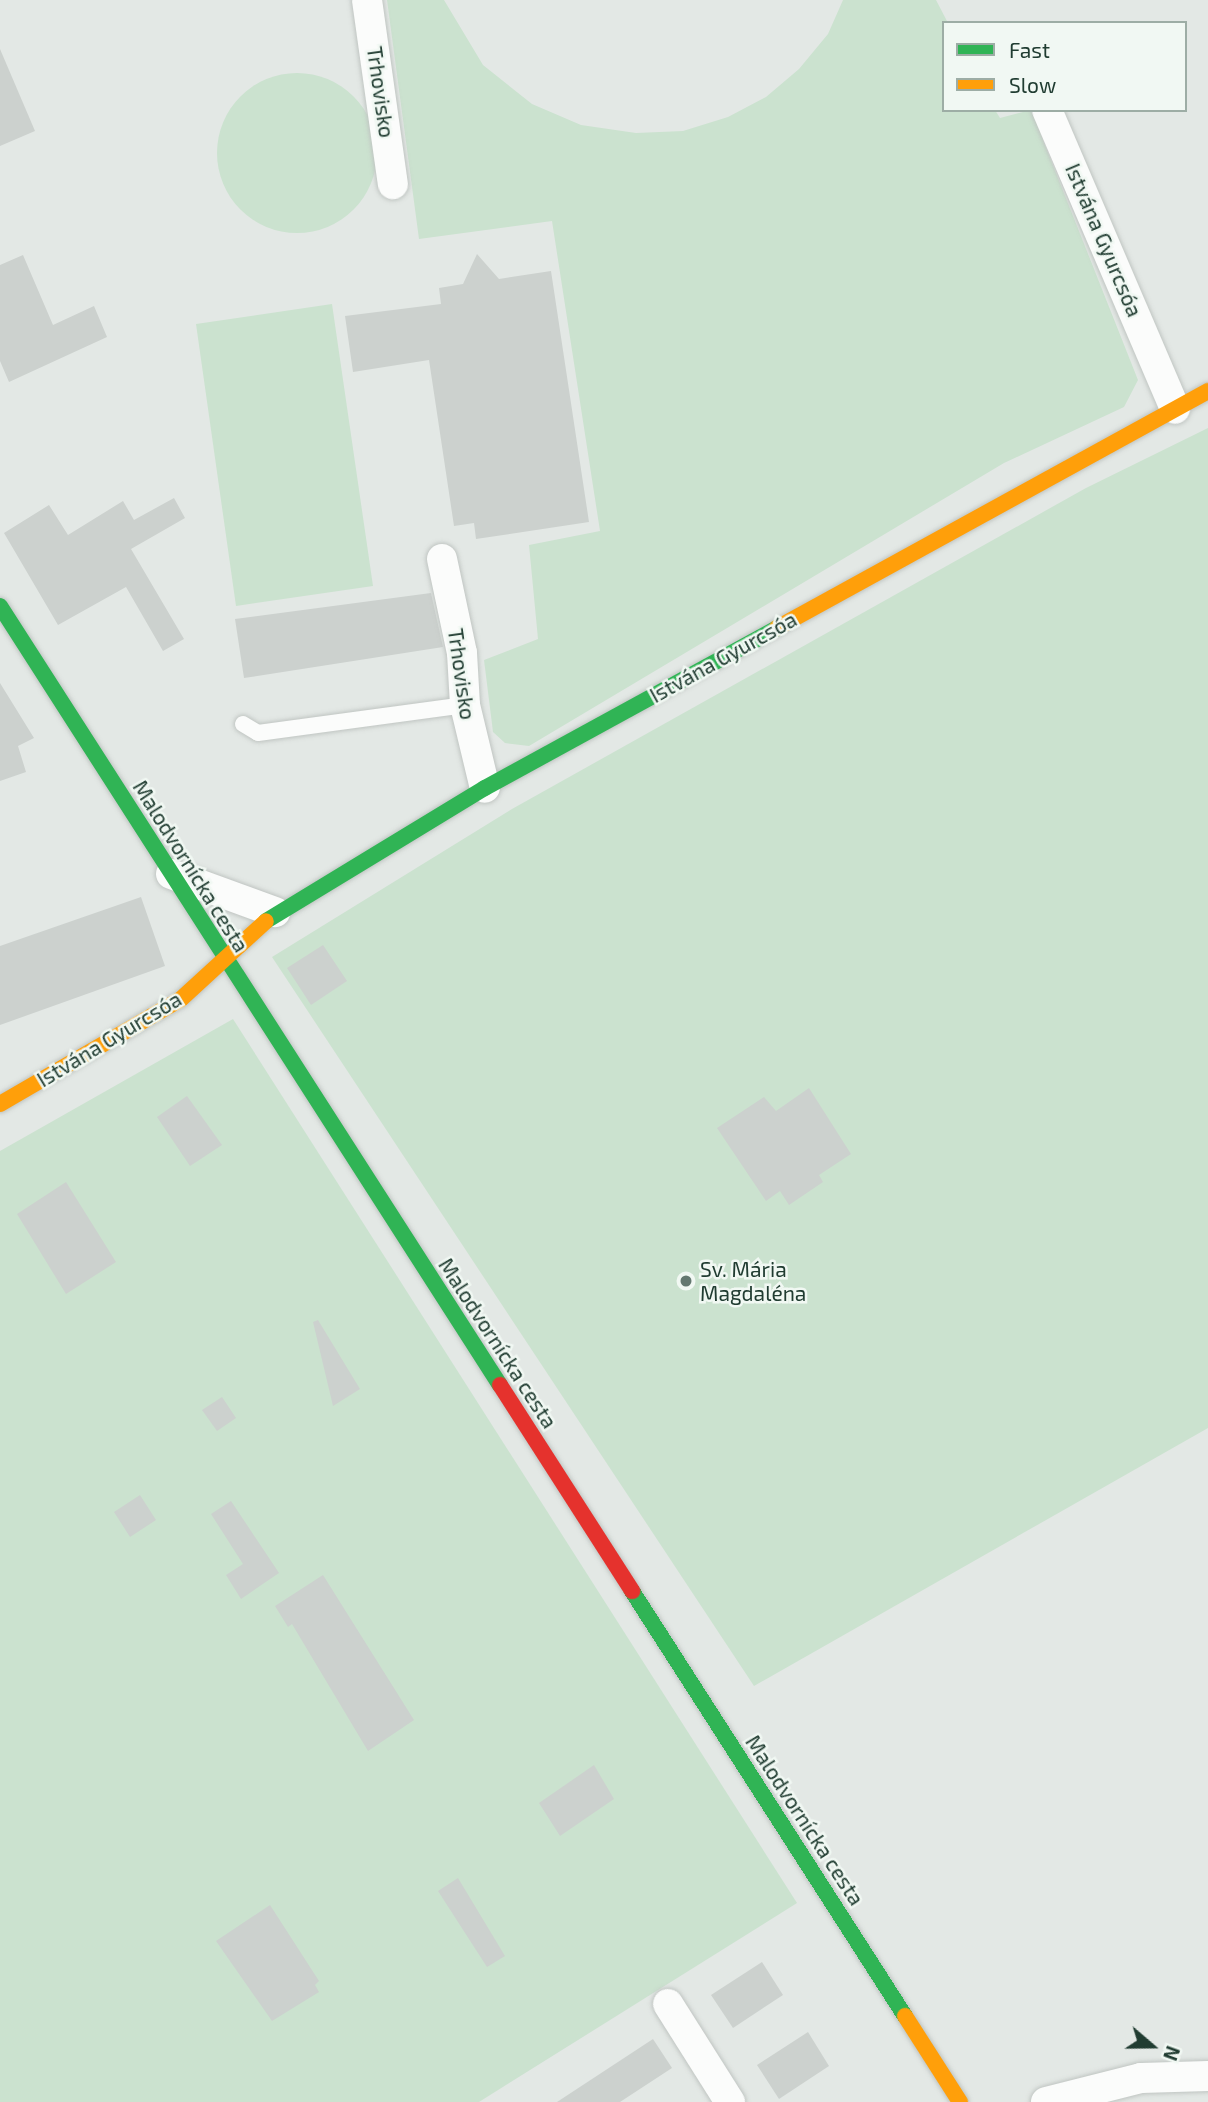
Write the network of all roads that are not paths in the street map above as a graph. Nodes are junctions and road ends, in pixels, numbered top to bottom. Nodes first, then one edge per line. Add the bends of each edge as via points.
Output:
1 (367, 0) edge
2 (1047, 112) edge
3 (394, 184) dead end
4 (1208, 391) edge
5 (1175, 409) junction
6 (442, 559) dead end
7 (0, 606) edge
8 (21, 639) junction
9 (0, 645) edge
10 (464, 705) junction
11 (243, 724) dead end
12 (485, 788) junction
13 (171, 874) junction
14 (275, 912) junction
15 (224, 959) junction
16 (0, 1104) edge
17 (668, 2004) dead end
18 (1208, 2076) edge
19 (720, 2098) edge
20 (960, 2102) edge
21 (1046, 2102) edge

1 - 3 street, Trhovisko
2 - 5 street, Istvána Gyurcsóa
4 - 5 street, Istvána Gyurcsóa
5 - 12 street, Istvána Gyurcsóa
6 - 10 street, Trhovisko via 462,653
7 - 8 street, Malodvornícka cesta
8 - 9 lane
8 - 13 street, Malodvornícka cesta
10 - 11 lane via 258,733
10 - 12 street, Trhovisko
12 - 14 street, Istvána Gyurcsóa
13 - 14 street
13 - 15 street, Malodvornícka cesta
14 - 15 street, Istvána Gyurcsóa
15 - 16 street, Istvána Gyurcsóa via 181,999
15 - 20 street, Malodvornícka cesta
17 - 19 street
18 - 21 street via 1141,2078

